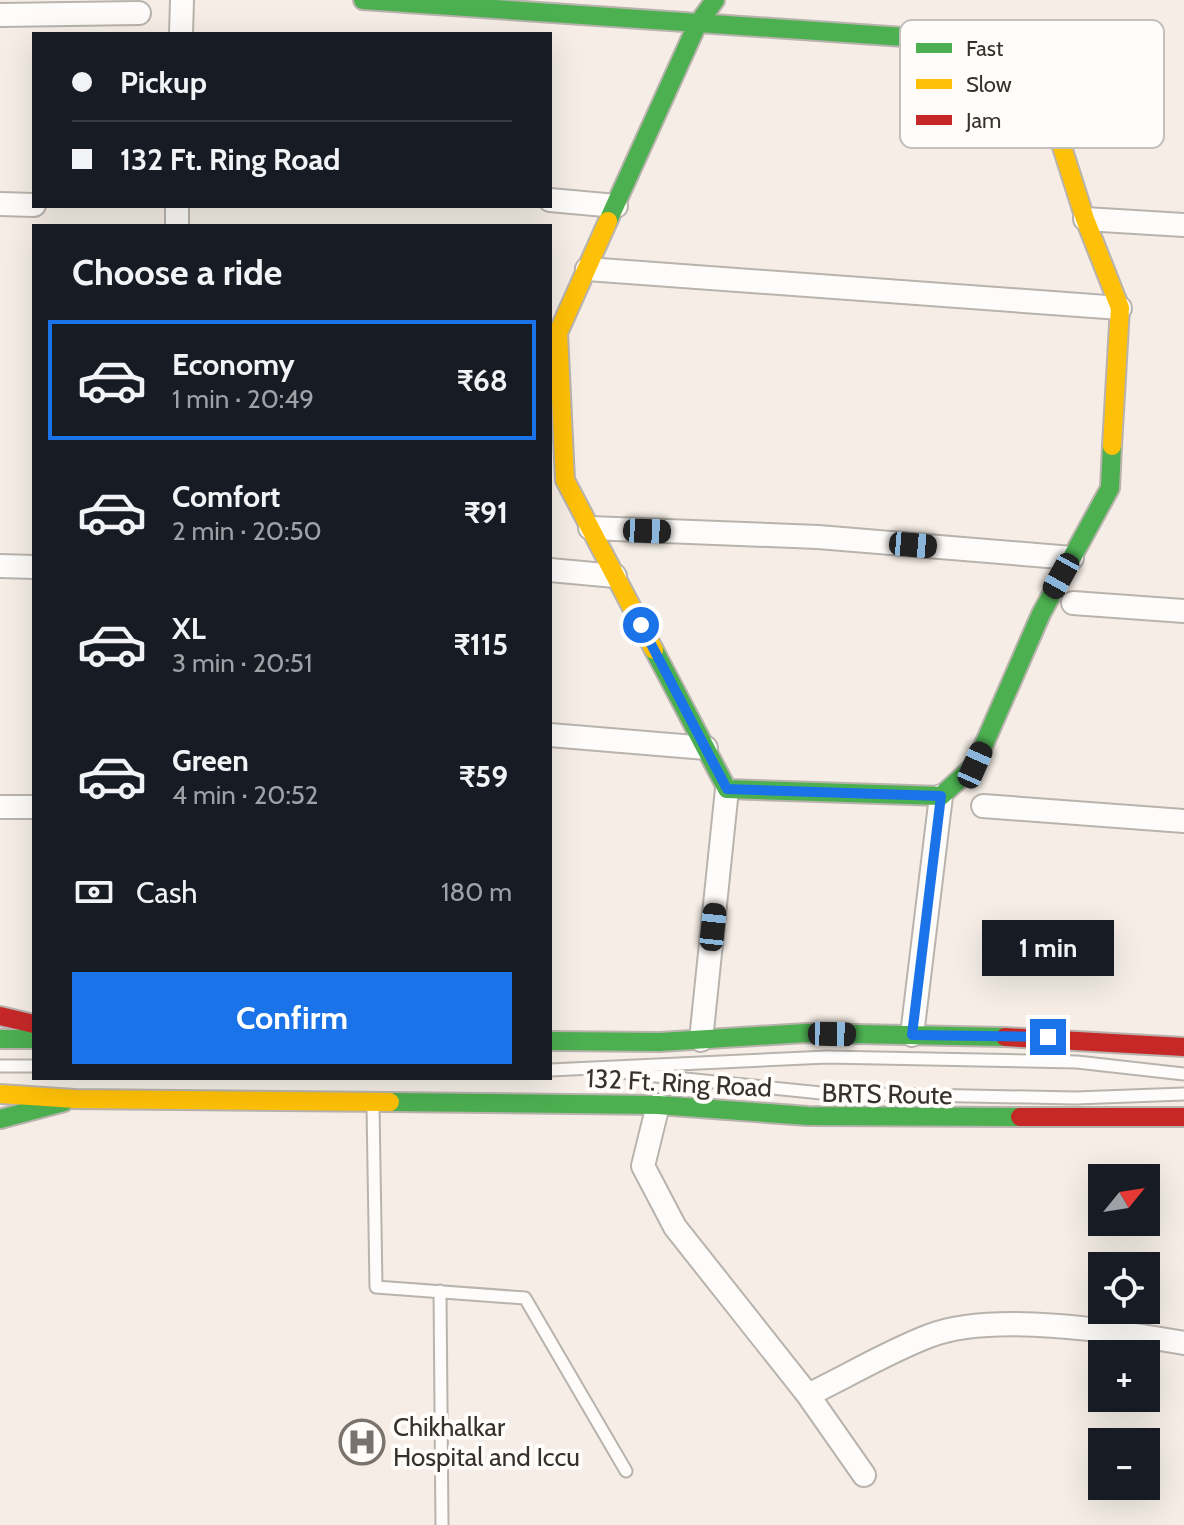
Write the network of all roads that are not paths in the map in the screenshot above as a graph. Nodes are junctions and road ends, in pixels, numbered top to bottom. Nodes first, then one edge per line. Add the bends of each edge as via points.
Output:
1 (182, 0) edge
2 (363, 0) edge
3 (715, 0) edge
4 (139, 13) dead end
5 (0, 15) edge
6 (697, 25) junction
7 (181, 32) edge
8 (900, 38) edge
9 (1062, 148) edge
10 (552, 200) edge
11 (0, 204) edge
12 (32, 205) edge
13 (616, 206) junction
14 (1085, 219) junction
15 (1184, 225) edge
16 (587, 269) junction
17 (1120, 308) junction
18 (556, 400) edge
19 (590, 528) junction
20 (1072, 558) junction
21 (0, 566) edge
22 (32, 567) edge
23 (552, 570) edge
24 (615, 576) junction
25 (1073, 603) dead end
26 (1184, 611) edge
27 (552, 735) edge
28 (706, 748) junction
29 (727, 789) junction
30 (941, 796) junction
31 (983, 806) dead end
32 (0, 807) edge
33 (32, 807) edge
34 (1184, 821) edge
35 (0, 1016) edge
36 (32, 1024) edge
37 (912, 1035) junction
38 (0, 1039) edge
39 (32, 1039) edge
40 (701, 1040) junction
41 (552, 1041) edge
42 (1184, 1047) edge
43 (0, 1066) edge
44 (32, 1066) edge
45 (552, 1070) edge
46 (591, 1070) junction
47 (1184, 1074) edge
48 (0, 1094) edge
49 (1184, 1094) edge
50 (75, 1099) junction
51 (373, 1102) junction
52 (658, 1105) junction
53 (1184, 1117) edge
54 (0, 1119) edge
55 (440, 1291) junction
56 (1184, 1343) edge
57 (808, 1395) junction
58 (626, 1471) dead end
59 (864, 1475) dead end
60 (442, 1525) edge

1 - 7 street
2 - 6 street
3 - 6 street
4 - 5 street
6 - 8 street
6 - 13 street
9 - 14 street
10 - 13 street
11 - 12 street
13 - 16 street
14 - 15 street
14 - 17 street
16 - 17 street
16 - 18 street via 558,333
17 - 20 street via 1110,488
18 - 19 street via 565,480
19 - 20 street via 818,537
19 - 24 street
20 - 30 street via 1041,614 975,765
21 - 22 street
23 - 24 street
24 - 28 street
25 - 26 street
27 - 28 street
28 - 29 street
29 - 30 street
29 - 40 street
30 - 37 street
31 - 34 street
32 - 33 street
35 - 36 street
37 - 40 street, 132 Ft. Ring Road via 806,1033
37 - 42 street, 132 Ft. Ring Road via 1075,1038
38 - 39 street
40 - 41 street, 132 Ft. Ring Road
43 - 44 lane
45 - 46 lane, BRTS Route
46 - 47 lane, BRTS Route via 827,1057 1077,1062
46 - 49 lane, BRTS Route via 821,1093 1075,1098
48 - 50 street
50 - 51 street, 132 Ft. Ring Road
50 - 54 street
51 - 52 street, 132 Ft. Ring Road
51 - 55 lane via 376,1287
52 - 53 street, 132 Ft. Ring Road via 808,1116
52 - 57 street via 643,1166 675,1227
55 - 58 lane via 525,1298
55 - 60 lane
56 - 57 street via 993,1324 931,1335
57 - 59 street

